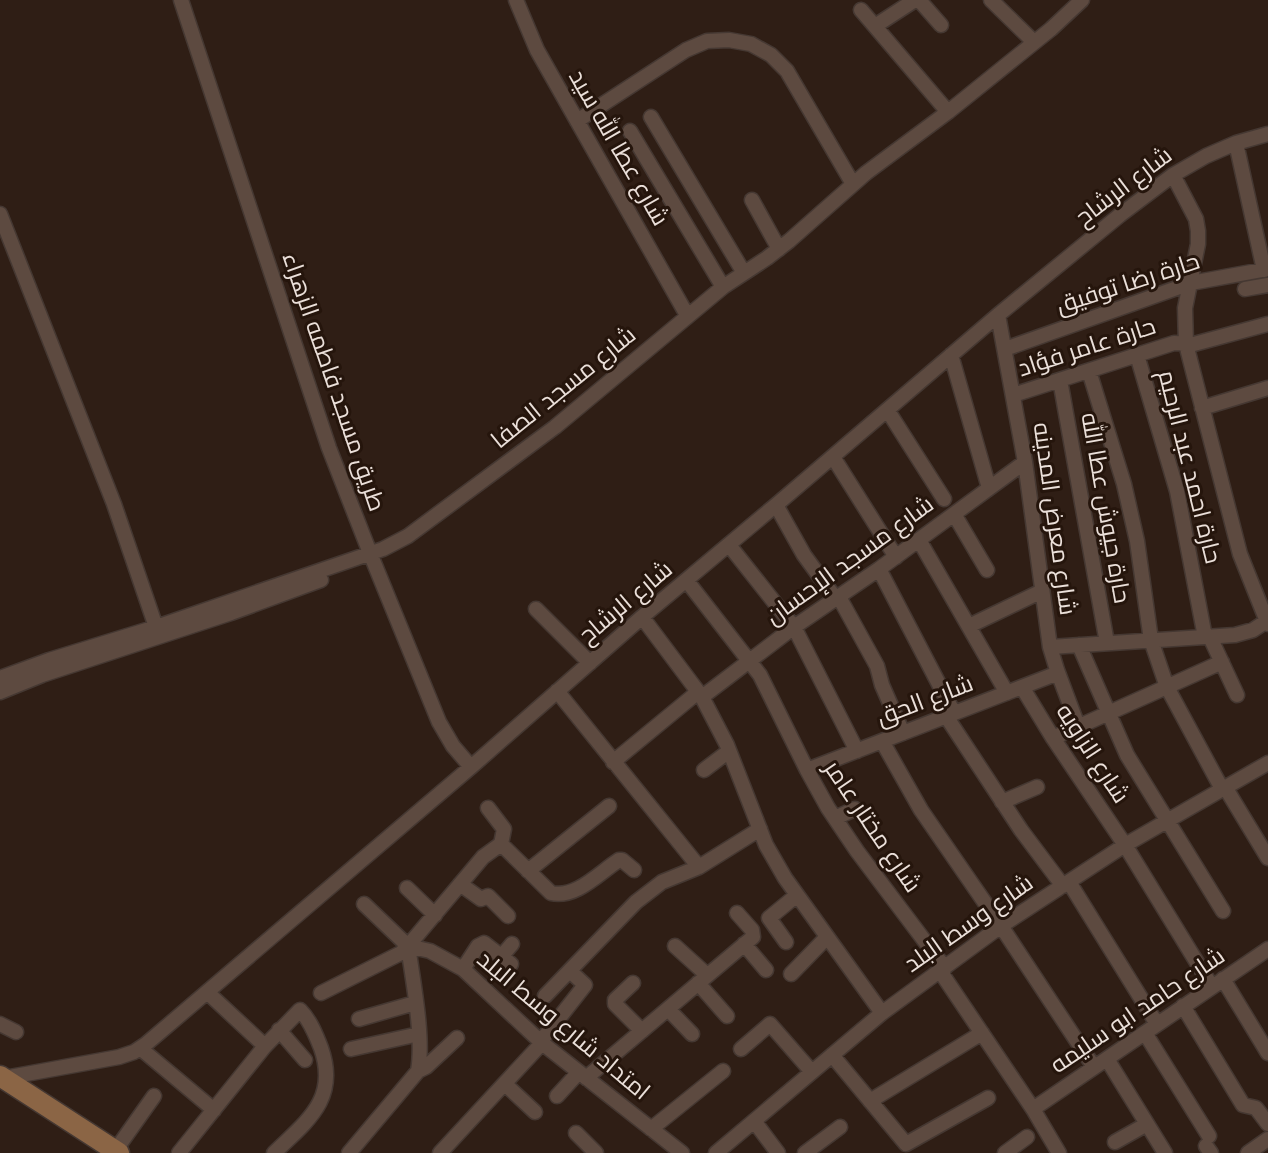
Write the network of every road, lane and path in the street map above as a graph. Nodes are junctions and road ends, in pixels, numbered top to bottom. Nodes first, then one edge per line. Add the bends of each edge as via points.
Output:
1 (181, 0) edge
2 (516, 0) edge
3 (917, 0) edge
4 (991, 0) edge
5 (1082, 0) edge
6 (861, 10) dead end
7 (941, 25) dead end
8 (875, 26) junction
9 (1034, 42) junction
10 (948, 112) junction
11 (651, 117) dead end
12 (577, 121) junction
13 (630, 131) dead end
14 (1268, 134) edge
15 (1236, 143) junction
16 (1173, 175) junction
17 (853, 184) junction
18 (752, 200) dead end
19 (0, 214) edge
20 (779, 249) junction
21 (744, 273) junction
22 (1267, 275) edge
23 (1191, 283) junction
24 (723, 287) junction
25 (1245, 289) dead end
26 (687, 315) junction
27 (998, 315) junction
28 (1268, 324) edge
29 (1186, 344) junction
30 (1005, 349) junction
31 (951, 355) junction
32 (1137, 355) junction
33 (1089, 371) junction
34 (1060, 380) junction
35 (1268, 388) edge
36 (1013, 395) junction
37 (1202, 408) junction
38 (888, 411) junction
39 (833, 457) junction
40 (1025, 462) junction
41 (989, 488) junction
42 (944, 499) dead end
43 (776, 505) junction
44 (954, 514) junction
45 (919, 540) junction
46 (729, 545) junction
47 (372, 557) junction
48 (896, 557) junction
49 (879, 569) junction
50 (987, 570) dead end
51 (687, 581) junction
52 (1042, 591) junction
53 (837, 598) junction
54 (536, 609) dead end
55 (642, 617) junction
56 (1268, 622) edge
57 (969, 626) junction
58 (156, 627) junction
59 (794, 627) junction
60 (1208, 637) junction
61 (1151, 640) junction
62 (1107, 643) junction
63 (1079, 645) junction
64 (1050, 647) junction
65 (750, 661) junction
66 (1222, 662) junction
67 (590, 663) junction
68 (1058, 673) junction
69 (0, 678) edge
70 (1022, 687) junction
71 (1167, 687) junction
72 (557, 691) junction
73 (0, 692) edge
74 (1007, 693) junction
75 (700, 694) junction
76 (1237, 695) dead end
77 (1108, 713) junction
78 (950, 715) junction
79 (1078, 726) junction
80 (903, 733) junction
81 (1053, 738) junction
82 (882, 741) junction
83 (729, 751) junction
84 (857, 751) junction
85 (613, 762) junction
86 (1268, 763) edge
87 (471, 767) junction
88 (704, 770) dead end
89 (807, 770) junction
90 (1037, 787) dead end
91 (1224, 788) junction
92 (1002, 802) junction
93 (609, 806) dead end
94 (488, 808) dead end
95 (855, 809) dead end
96 (835, 818) junction
97 (1167, 821) junction
98 (760, 829) junction
99 (501, 844) junction
100 (1125, 845) junction
101 (1268, 858) edge
102 (699, 867) junction
103 (634, 870) dead end
104 (528, 871) junction
105 (460, 884) junction
106 (1066, 884) junction
107 (407, 888) dead end
108 (797, 895) junction
109 (364, 904) dead end
110 (1223, 911) dead end
111 (737, 913) dead end
112 (435, 915) junction
113 (508, 916) dead end
114 (1001, 926) junction
115 (827, 937) junction
116 (786, 942) dead end
117 (512, 944) dead end
118 (744, 944) junction
119 (408, 946) junction
120 (675, 946) dead end
121 (1266, 956) edge
122 (463, 969) junction
123 (766, 970) dead end
124 (943, 970) junction
125 (570, 971) junction
126 (791, 974) dead end
127 (703, 979) junction
128 (633, 983) dead end
129 (1218, 983) junction
130 (207, 992) junction
131 (321, 993) dead end
132 (545, 996) dead end
133 (415, 1003) junction
134 (1183, 1006) junction
135 (668, 1009) junction
136 (882, 1013) junction
137 (727, 1016) dead end
138 (0, 1024) edge
139 (1151, 1028) junction
140 (279, 1030) junction
141 (642, 1031) junction
142 (16, 1032) dead end
143 (982, 1033) junction
144 (419, 1034) junction
145 (692, 1034) dead end
146 (457, 1038) dead end
147 (541, 1042) junction
148 (371, 1045) junction
149 (265, 1046) junction
150 (140, 1048) junction
151 (351, 1049) dead end
152 (741, 1049) dead end
153 (1268, 1053) edge
154 (832, 1055) junction
155 (305, 1060) dead end
156 (1101, 1063) junction
157 (418, 1071) junction
158 (723, 1071) dead end
159 (812, 1072) junction
160 (583, 1075) junction
161 (2, 1077) edge
162 (505, 1084) junction
163 (154, 1096) dead end
164 (557, 1096) dead end
165 (988, 1098) dead end
166 (870, 1101) junction
167 (1033, 1109) junction
168 (214, 1110) junction
169 (535, 1112) dead end
170 (754, 1121) junction
171 (1147, 1124) junction
172 (1268, 1124) edge
173 (840, 1127) dead end
174 (651, 1129) junction
175 (576, 1133) dead end
176 (1027, 1137) dead end
177 (1268, 1139) edge
178 (1115, 1142) dead end
179 (1209, 1145) edge
180 (771, 1150) edge
181 (117, 1152) edge
182 (1008, 1152) edge
183 (179, 1153) edge
184 (274, 1153) edge
185 (349, 1153) edge
186 (440, 1153) edge
187 (596, 1153) edge
188 (682, 1153) edge
189 (716, 1153) edge
190 (805, 1153) edge
191 (1059, 1153) edge
192 (1165, 1153) edge
193 (1248, 1153) edge

1 - 47 street, طريق مسجد فاطمه الزهراء via 329,448
2 - 12 street, شارع عطا الله سيد
3 - 7 street
3 - 8 street
4 - 9 street
5 - 9 street, شارع مسجد الصفا
6 - 8 street
8 - 10 street
9 - 10 street, شارع مسجد الصفا
10 - 17 street, شارع مسجد الصفا
11 - 21 street
12 - 17 street via 686,50 707,41 751,44 787,71
12 - 26 street, شارع عطا الله سيد
13 - 24 street
14 - 15 street, شارع الرشاح
15 - 16 street, شارع الرشاح
15 - 22 street
16 - 23 street via 1198,231
16 - 27 street, شارع الرشاح
17 - 20 street, شارع مسجد الصفا
18 - 20 street
19 - 58 street via 114,504
20 - 21 street, شارع مسجد الصفا
21 - 24 street, شارع مسجد الصفا
22 - 23 street, حارة رضا توفيق
22 - 25 street
23 - 29 street
23 - 30 street, حارة رضا توفيق
24 - 26 street, شارع مسجد الصفا
26 - 47 street, شارع مسجد الصفا via 555,427 434,518
27 - 30 street, شارع معرض المدينه
27 - 31 street, شارع الرشاح
28 - 29 street, حارة عامر فؤاد
29 - 32 street, حارة عامر فؤاد
29 - 37 street
30 - 36 street, شارع معرض المدينه
31 - 38 street, شارع الرشاح
31 - 41 street
32 - 33 street, حارة عامر فؤاد
32 - 60 street, حارة احمد عبد الرحيم via 1177,491
33 - 34 street, حارة عامر فؤاد
33 - 61 street via 1124,484
34 - 36 street, حارة عامر فؤاد
34 - 62 street, حارة جيوش عطا الله
35 - 37 street
36 - 40 street, شارع معرض المدينه
37 - 56 street via 1240,554
38 - 39 street, شارع الرشاح
38 - 42 street
39 - 43 street, شارع الرشاح
39 - 48 street
40 - 41 street, شارع مسجد الإحسان
40 - 52 street, شارع معرض المدينه
41 - 44 street, شارع مسجد الإحسان
43 - 46 street, شارع الرشاح
43 - 53 street via 804,555
44 - 45 street, شارع مسجد الإحسان
44 - 50 street
45 - 48 street, شارع مسجد الإحسان
45 - 57 street
46 - 51 street, شارع الرشاح
46 - 59 street
47 - 58 street, شارع مسجد الصفا
47 - 73 street, شارع مسجد الصفا via 231,613
47 - 87 street, طريق مسجد فاطمه الزهراء via 439,722
48 - 49 street, شارع مسجد الإحسان
49 - 53 street, شارع مسجد الإحسان
49 - 78 street
51 - 55 street, شارع الرشاح
51 - 65 street, شارع مختار عامر
52 - 57 street
52 - 64 street, شارع معرض المدينه
53 - 59 street, شارع مسجد الإحسان
53 - 80 street via 877,666
54 - 67 street
55 - 67 street, شارع الرشاح
55 - 75 street
56 - 60 street via 1235,635
57 - 74 street
58 - 69 street, شارع مسجد الصفا
59 - 65 street, شارع مسجد الإحسان
59 - 84 street
60 - 61 street
60 - 66 street, حارة احمد عبد الرحيم
61 - 62 street
61 - 71 street
62 - 63 street
63 - 64 street
63 - 77 street
64 - 68 street, شارع معرض المدينه
65 - 75 street, شارع مسجد الإحسان
65 - 89 street, شارع مختار عامر
66 - 71 street
66 - 76 street, حارة احمد عبد الرحيم
67 - 72 street, شارع الرشاح
68 - 70 street, شارع الحق
68 - 79 street, شارع معرض المدينه
70 - 74 street, شارع الحق
70 - 81 street, شارع الزاويه
71 - 77 street
71 - 91 street
72 - 85 street
72 - 87 street, شارع الرشاح
74 - 78 street, شارع الحق
75 - 83 street
75 - 85 street, شارع مسجد الإحسان
77 - 79 street
77 - 97 street
78 - 80 street, شارع الحق
78 - 92 street
79 - 81 street
80 - 82 street, شارع الحق
81 - 100 street, شارع الزاويه
82 - 84 street, شارع الحق
82 - 114 street via 921,810
83 - 88 street
83 - 98 street
84 - 89 street, شارع الحق
85 - 102 street
86 - 91 street, شارع وسط البلد
87 - 130 street, شارع الرشاح
89 - 96 street, شارع مختار عامر
90 - 92 street
91 - 97 street, شارع وسط البلد
91 - 101 street
92 - 106 street
93 - 104 street
94 - 99 street via 504,829
95 - 96 street
96 - 124 street, شارع مختار عامر
97 - 100 street, شارع وسط البلد
97 - 110 street
98 - 102 street
98 - 108 street
99 - 104 street
99 - 105 street
100 - 106 street, شارع وسط البلد
100 - 129 street, شارع الزاويه
102 - 125 street via 662,882 636,902
103 - 104 street via 619,860 562,895 551,893
105 - 112 street
105 - 113 street via 481,899 488,895
106 - 114 street, شارع وسط البلد
106 - 139 street
107 - 112 street
108 - 115 street
108 - 116 street via 769,919
109 - 119 street
111 - 118 street via 753,933
112 - 119 street
114 - 124 street, شارع وسط البلد
114 - 156 street
115 - 126 street
115 - 136 street
117 - 122 street via 506,961 484,943 478,946
118 - 123 street
118 - 127 street
119 - 122 street, امتداد شارع وسط البلد
119 - 131 street
119 - 133 street
120 - 127 street
121 - 129 street, شارع حامد ابو سليمه
122 - 147 street, امتداد شارع وسط البلد
124 - 136 street, شارع وسط البلد
124 - 143 street, شارع مختار عامر
125 - 132 street
125 - 147 street via 585,985
127 - 135 street
127 - 137 street
128 - 141 street via 615,1004
129 - 134 street, شارع حامد ابو سليمه
129 - 153 street, شارع الزاويه
130 - 149 street
130 - 150 street, شارع الرشاح
133 - 144 street
133 - 148 street via 362,1018
134 - 139 street, شارع حامد ابو سليمه
134 - 172 street via 1243,1105 1256,1108
135 - 141 street
135 - 145 street
136 - 154 street, شارع وسط البلد
138 - 142 street
139 - 156 street, شارع حامد ابو سليمه
139 - 179 street
140 - 149 street
140 - 155 street
140 - 184 street via 302,1011 322,1051 327,1079 313,1113
141 - 160 street
143 - 166 street
143 - 167 street, شارع مختار عامر
144 - 148 street
144 - 157 street
146 - 157 street
147 - 160 street, امتداد شارع وسط البلد
147 - 162 street
148 - 151 street
149 - 168 street
150 - 161 street, شارع الرشاح via 119,1057
150 - 168 street
152 - 159 street via 770,1024
154 - 159 street, شارع وسط البلد
154 - 166 street
156 - 167 street, شارع حامد ابو سليمه
156 - 171 street
157 - 185 street
158 - 174 street
159 - 170 street, شارع وسط البلد
160 - 164 street
160 - 174 street, امتداد شارع وسط البلد
161 - 181 street
162 - 169 street
162 - 186 street
163 - 181 street
165 - 166 street via 909,1143
167 - 191 street, شارع مختار عامر
168 - 183 street
170 - 180 street
170 - 189 street, شارع وسط البلد
171 - 178 street
171 - 192 street
173 - 190 street
174 - 188 street, امتداد شارع وسط البلد
175 - 187 street
176 - 182 street
177 - 193 street

